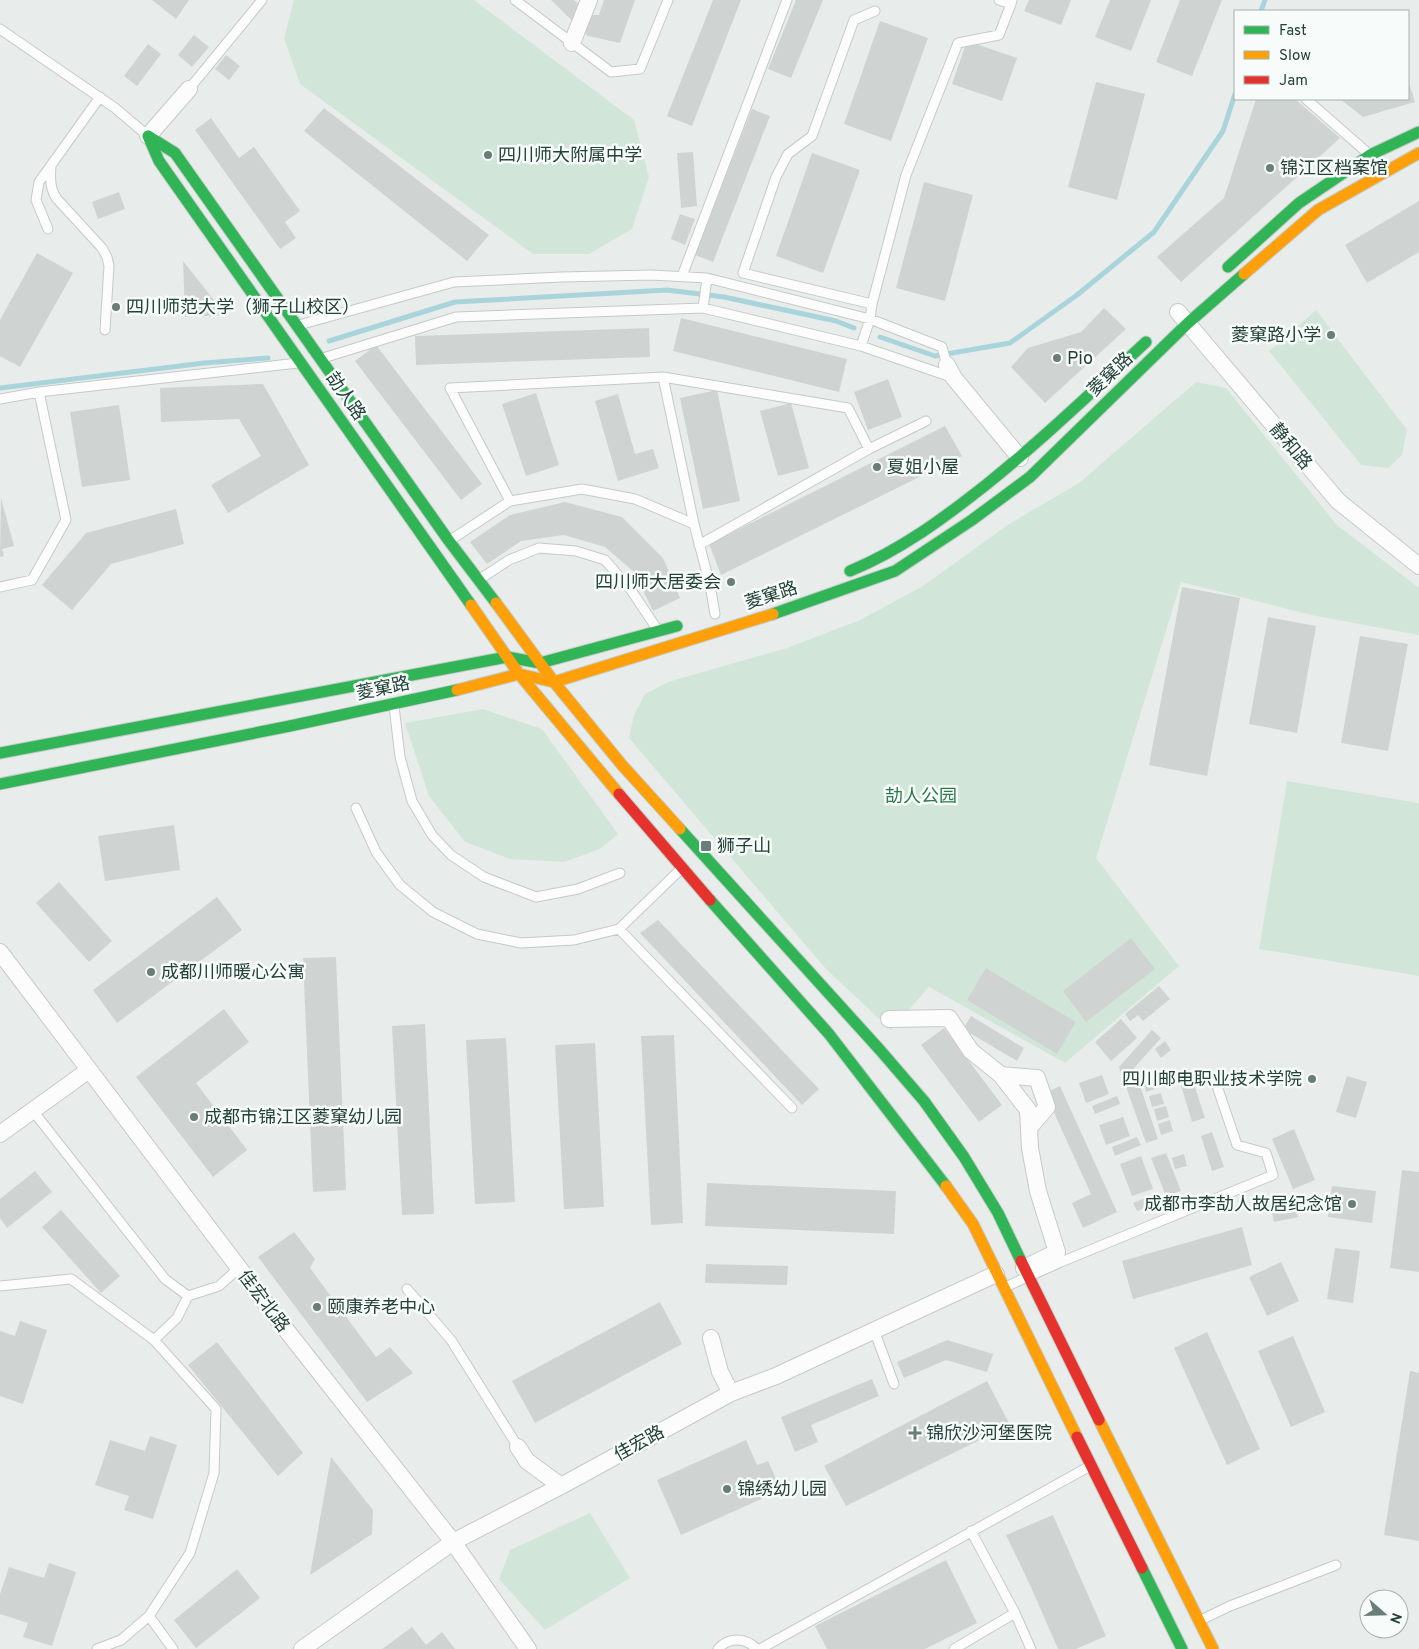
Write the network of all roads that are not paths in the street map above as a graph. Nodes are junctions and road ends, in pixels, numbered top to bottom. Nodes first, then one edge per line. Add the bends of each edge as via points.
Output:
1 (262, 0) edge
2 (515, 0) edge
3 (589, 0) edge
4 (668, 0) edge
5 (787, 0) edge
6 (999, 0) edge
7 (1012, 2) edge
8 (875, 11) dead end
9 (0, 29) edge
10 (572, 43) junction
11 (190, 89) joint
12 (100, 97) junction
13 (1307, 100) edge
14 (1419, 132) edge
15 (148, 136) junction
16 (1419, 153) edge
17 (1370, 155) junction
18 (51, 166) junction
19 (48, 229) dead end
20 (1219, 275) dead end
21 (682, 276) junction
22 (707, 278) junction
23 (872, 304) junction
24 (703, 308) junction
25 (1180, 315) junction
26 (870, 319) junction
27 (296, 326) junction
28 (105, 330) dead end
29 (1156, 332) dead end
30 (861, 346) junction
31 (320, 359) junction
32 (301, 363) junction
33 (951, 372) junction
34 (663, 376) junction
35 (38, 392) junction
36 (0, 399) edge
37 (926, 421) dead end
38 (869, 449) junction
39 (1020, 458) junction
40 (510, 501) junction
41 (694, 524) junction
42 (449, 541) junction
43 (699, 545) junction
44 (1419, 566) edge
45 (843, 574) dead end
46 (479, 579) junction
47 (0, 587) edge
48 (715, 614) dead end
49 (687, 623) dead end
50 (659, 632) junction
51 (507, 657) junction
52 (540, 663) junction
53 (519, 674) junction
54 (554, 682) junction
55 (393, 703) junction
56 (0, 753) edge
57 (0, 784) edge
58 (356, 808) dead end
59 (682, 868) junction
60 (620, 873) dead end
61 (619, 929) junction
62 (0, 952) edge
63 (889, 1019) dead end
64 (89, 1070) junction
65 (1001, 1075) junction
66 (1218, 1089) dead end
67 (792, 1108) dead end
68 (33, 1111) junction
69 (1029, 1128) junction
70 (0, 1134) edge
71 (239, 1268) junction
72 (1026, 1272) junction
73 (999, 1281) junction
74 (0, 1286) edge
75 (407, 1289) dead end
76 (188, 1296) junction
77 (874, 1330) junction
78 (711, 1338) dead end
79 (154, 1340) junction
80 (894, 1384) dead end
81 (731, 1393) junction
82 (518, 1447) joint
83 (1091, 1466) junction
84 (561, 1486) junction
85 (971, 1532) junction
86 (453, 1542) junction
87 (1336, 1565) dead end
88 (1015, 1613) junction
89 (149, 1616) junction
90 (1199, 1621) junction
91 (98, 1649) edge
92 (173, 1649) edge
93 (302, 1649) edge
94 (528, 1649) edge
95 (718, 1649) edge
96 (758, 1649) edge
97 (954, 1649) edge
98 (1031, 1649) edge
99 (1182, 1649) edge
100 (1213, 1649) edge

1 - 11 lane
2 - 10 lane
3 - 10 street
4 - 10 lane via 640,69 611,72
5 - 21 lane
6 - 7 lane
7 - 23 lane via 999,34 958,43 906,175
8 - 23 lane via 854,20 812,136 788,154 776,177 743,273
9 - 12 lane
11 - 15 street
12 - 15 lane
12 - 18 lane
13 - 17 lane
14 - 17 street
15 - 27 street via 176,153
15 - 32 street, 劼人路 via 159,161
16 - 25 street, 菱窠路 via 1318,210
17 - 20 street via 1299,203
18 - 19 lane via 39,182 36,200
18 - 28 lane via 52,192 107,257
21 - 22 lane
21 - 27 lane via 454,282
22 - 24 lane
22 - 26 lane
23 - 26 lane
24 - 30 lane
24 - 31 lane via 456,316
25 - 44 street, 静和路 via 1338,501
25 - 54 street, 菱窠路 via 1030,477 895,571 788,609
26 - 30 lane
26 - 33 lane via 942,347
27 - 31 street
29 - 39 street, 菱窠路
30 - 33 lane
31 - 42 street
32 - 35 lane
32 - 51 street, 劼人路
33 - 39 street
34 - 38 lane via 848,408
34 - 40 lane via 450,388
34 - 41 lane
35 - 36 lane
35 - 47 lane via 66,520 32,580
37 - 38 lane
38 - 43 lane
39 - 45 street, 菱窠路 via 942,520 877,561
40 - 41 lane via 582,489 635,499
40 - 42 lane
41 - 43 lane
42 - 46 street
43 - 48 lane
46 - 50 lane via 509,560 539,548 576,551 605,560 631,590
46 - 52 street
49 - 50 street, 菱窠路
50 - 52 street, 菱窠路
51 - 52 street, 菱窠路
51 - 53 street, 劼人路
51 - 56 street, 菱窠路
52 - 54 street
53 - 54 street, 菱窠路
53 - 55 street, 菱窠路
53 - 59 street, 劼人路
54 - 72 street via 622,765 924,1101 998,1213
55 - 57 street, 菱窠路
55 - 60 lane via 400,757 412,801 432,835 451,855 484,877 536,897 578,889
58 - 61 lane via 376,852 400,885 433,912 477,934 521,943 574,940
59 - 61 lane
59 - 73 street, 劼人路 via 829,1034 925,1157 973,1224
61 - 67 lane
62 - 64 street, 佳宏北路
63 - 65 street via 949,1018 971,1051
64 - 68 street
64 - 71 street, 佳宏北路
65 - 69 street via 1028,1110
65 - 69 street via 1036,1078 1047,1106
66 - 72 lane via 1236,1145 1266,1153 1273,1175 1061,1262
68 - 70 street
68 - 76 lane via 165,1279
69 - 72 street via 1038,1191 1057,1252
71 - 76 lane via 219,1286
71 - 86 street, 佳宏北路
72 - 73 lane
72 - 90 street
73 - 77 street, 佳宏路
73 - 83 street, 劼人路
74 - 79 lane via 71,1279
75 - 82 lane via 451,1340
76 - 79 lane via 177,1318
77 - 80 lane
77 - 81 street, 佳宏路 via 776,1376
78 - 81 street via 720,1372
79 - 89 lane via 216,1409 216,1423 214,1473 190,1553
81 - 84 street, 佳宏路
82 - 84 street via 527,1461
83 - 85 lane
83 - 99 street, 劼人路
84 - 86 street, 佳宏路
85 - 88 lane
85 - 96 lane
86 - 93 street, 佳宏路
86 - 94 street, 佳宏北路
87 - 90 lane
88 - 97 lane
88 - 98 lane
89 - 91 lane via 121,1640
89 - 92 lane
90 - 100 street
95 - 96 lane via 727,1641 736,1639

